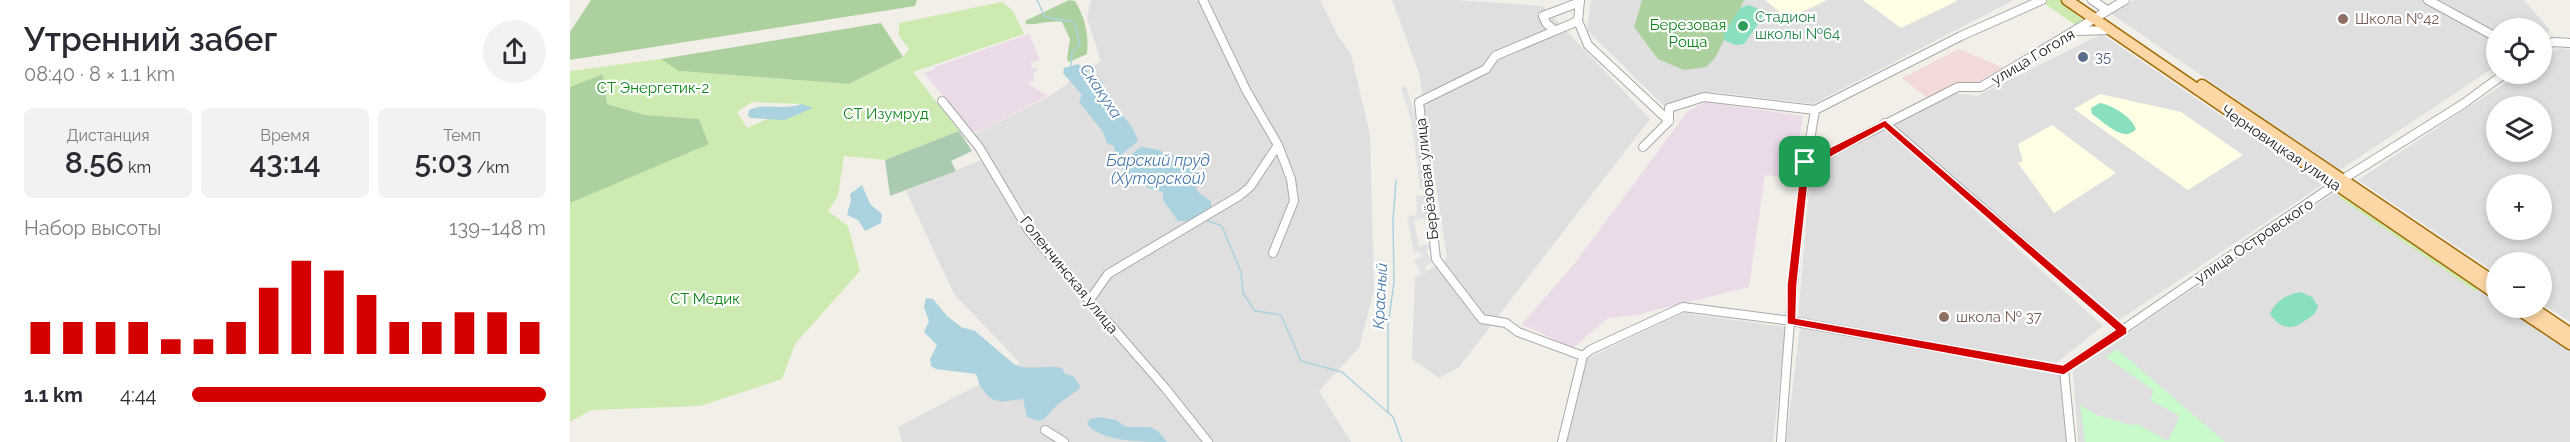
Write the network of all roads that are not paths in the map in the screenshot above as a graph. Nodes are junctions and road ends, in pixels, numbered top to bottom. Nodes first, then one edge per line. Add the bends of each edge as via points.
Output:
1 (1203, 0) edge
2 (2069, 0) edge
3 (2092, 0) edge
4 (2125, 0) edge
5 (2428, 0) edge
6 (1580, 1) edge
7 (2039, 1) edge
8 (2107, 10) junction
9 (2095, 17) junction
10 (1578, 21) junction
11 (1554, 30) junction
12 (2109, 30) junction
13 (2078, 31) junction
14 (2486, 32) edge
15 (2552, 42) edge
16 (2570, 43) edge
17 (2490, 84) edge
18 (942, 101) dead end
19 (1815, 110) junction
20 (1669, 121) junction
21 (1885, 123) junction
22 (1278, 145) junction
23 (1643, 147) dead end
24 (1805, 162) junction
25 (2339, 182) junction
26 (1273, 254) dead end
27 (2486, 277) edge
28 (2486, 287) edge
29 (1089, 301) junction
30 (2531, 318) edge
31 (2548, 318) edge
32 (1791, 321) junction
33 (2123, 331) junction
34 (2570, 333) edge
35 (2570, 344) edge
36 (1583, 356) junction
37 (2064, 370) junction
38 (1045, 430) dead end
39 (1064, 442) edge
40 (1208, 442) edge
41 (1562, 442) edge
42 (1781, 442) edge
43 (2071, 442) edge

1 - 22 street via 1246,90
2 - 9 main road, Черновицкая улица
3 - 8 street
4 - 8 street, улица Гоголя
5 - 14 street
6 - 10 street
6 - 11 street via 1543,16
7 - 19 street
8 - 9 street, улица Гоголя
9 - 12 main road, Черновицкая улица
9 - 13 street, улица Гоголя
9 - 25 main road, Черновицкая улица
10 - 11 street
10 - 20 street via 1588,45
11 - 36 street, Берёзовая улица via 1495,56 1486,69 1419,102 1436,259 1482,319 1506,324
12 - 13 street
12 - 25 main road, Черновицкая улица
13 - 21 street, улица Гоголя via 1981,87 1958,87
15 - 16 street
17 - 25 street, улица Островского
18 - 29 street, Голенчинская улица via 979,147 1029,231
19 - 20 street via 1704,97 1669,108
19 - 24 street
20 - 23 street
21 - 24 street, улица Гоголя
21 - 33 street
22 - 26 street via 1295,194
22 - 29 street via 1250,187 1108,274
24 - 32 street
25 - 27 main road, Черновицкая улица
25 - 28 main road, Черновицкая улица
25 - 33 street, улица Островского
29 - 40 street, Голенчинская улица
30 - 35 main road
31 - 34 main road
32 - 36 street via 1683,307
32 - 37 street
32 - 42 street
33 - 37 street, улица Островского
36 - 41 street
37 - 43 street
38 - 39 street

